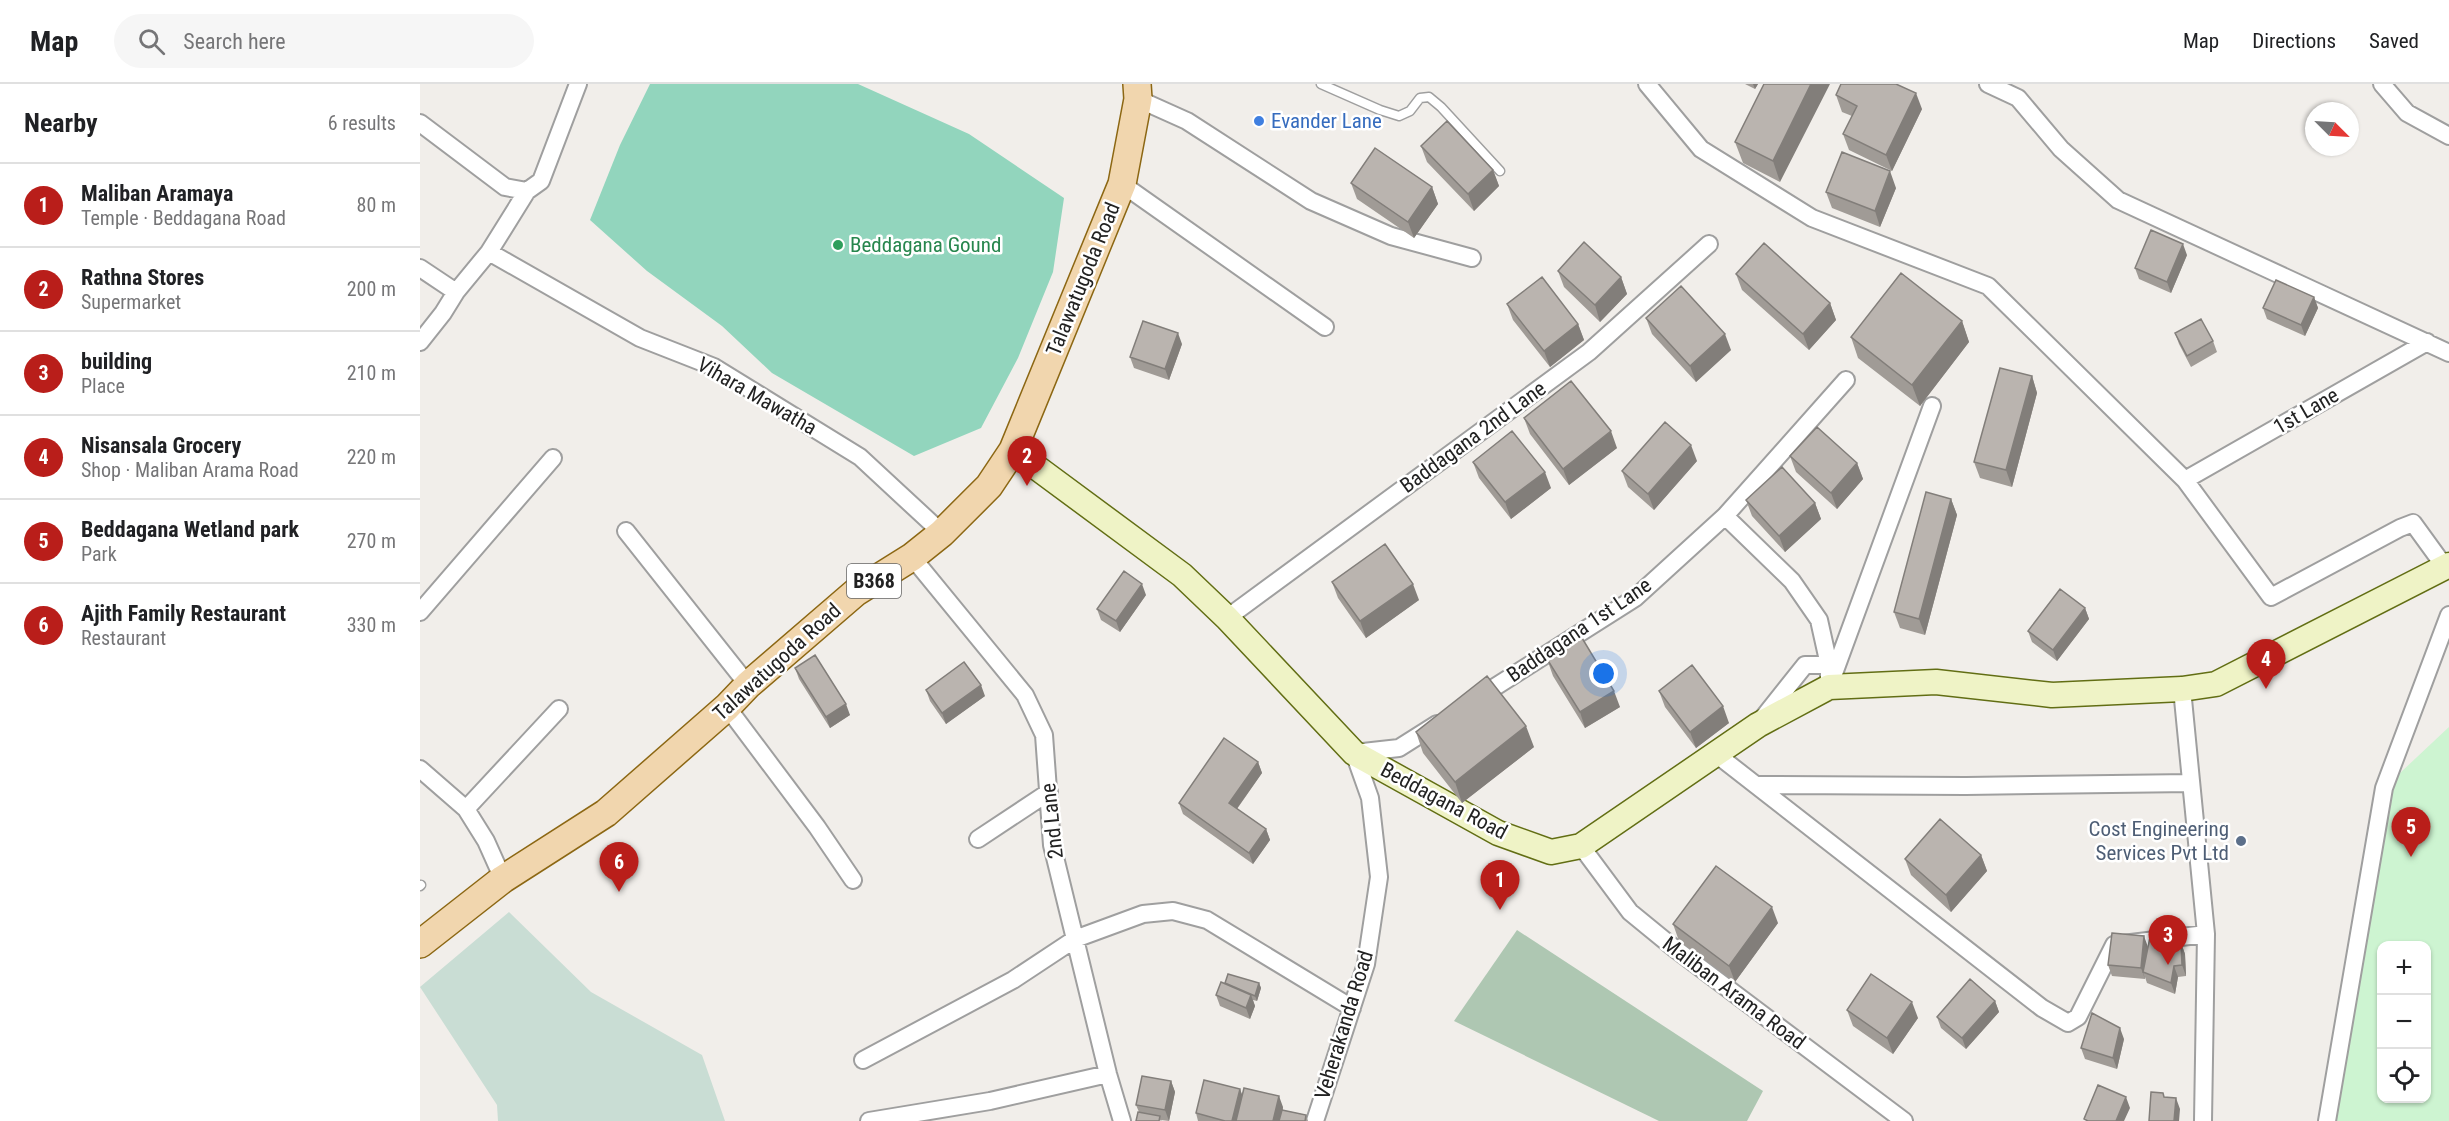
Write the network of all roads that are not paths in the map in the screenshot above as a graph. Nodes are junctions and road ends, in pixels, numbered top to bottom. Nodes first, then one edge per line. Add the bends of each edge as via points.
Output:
1 (578, 84) edge
2 (1321, 84) edge
3 (1647, 84) edge
4 (1988, 84) edge
5 (2382, 84) edge
6 (1134, 88) edge
7 (420, 123) edge
8 (2449, 136) edge
9 (1500, 171) dead end
10 (1122, 184) junction
11 (527, 191) junction
12 (1709, 244) dead end
13 (489, 252) junction
14 (1472, 258) dead end
15 (420, 268) edge
16 (456, 292) junction
17 (1325, 327) dead end
18 (420, 342) edge
19 (2427, 342) junction
20 (2449, 353) edge
21 (1846, 380) dead end
22 (1932, 406) dead end
23 (1013, 450) junction
24 (553, 458) dead end
25 (2185, 480) junction
26 (1725, 516) junction
27 (626, 531) dead end
28 (942, 533) junction
29 (912, 556) junction
30 (2447, 566) edge
31 (420, 612) edge
32 (2449, 615) edge
33 (1227, 618) junction
34 (1829, 676) junction
35 (748, 685) junction
36 (2182, 689) junction
37 (727, 707) junction
38 (559, 709) dead end
39 (1354, 753) junction
40 (1716, 754) junction
41 (420, 769) edge
42 (2191, 783) junction
43 (1758, 785) junction
44 (1049, 792) junction
45 (466, 809) junction
46 (978, 839) dead end
47 (1581, 846) junction
48 (503, 879) junction
49 (853, 880) dead end
50 (2206, 934) junction
51 (1075, 939) junction
52 (420, 944) edge
53 (1352, 1008) junction
54 (863, 1060) dead end
55 (1108, 1074) junction
56 (869, 1121) edge
57 (1122, 1121) edge
58 (1315, 1121) edge
59 (1904, 1121) edge
60 (2203, 1121) edge
61 (2327, 1121) edge

1 - 11 street via 541,181
2 - 9 lane via 1399,116 1410,111 1420,98 1429,97
3 - 25 street via 1701,149 1812,218 1988,286
4 - 19 street via 2018,98 2061,149 2118,200
5 - 8 street via 2407,113
6 - 10 main road, Talawatugoda Road / B368
6 - 14 street via 1311,201 1391,236
7 - 11 street via 505,187
10 - 17 street
10 - 23 main road, Talawatugoda Road / B368
11 - 13 street
12 - 33 street, Baddagana 2nd Lane via 1589,352
13 - 16 street
13 - 28 street, Vihara Mawatha via 640,338 714,367 860,457
15 - 16 street
16 - 18 street
19 - 20 street
19 - 25 street, 1st Lane
21 - 26 street, Baddagana 1st Lane
22 - 34 street
23 - 28 main road, Talawatugoda Road / B368 via 989,486
23 - 33 street, Beddagana Road via 1182,575
24 - 31 street
25 - 30 street via 2271,597 2413,524
26 - 34 street via 1792,580 1819,620
26 - 39 street, Baddagana 1st Lane via 1635,598 1399,748
27 - 35 street
28 - 29 main road, Talawatugoda Road / B368
29 - 35 main road, Talawatugoda Road / B368 via 856,592
29 - 44 street, 2nd Lane via 1024,695 1044,735
30 - 36 street via 2216,684
32 - 61 street via 2384,788
33 - 39 street, Beddagana Road
34 - 36 street, Beddagana Road via 1936,682 2052,695
34 - 40 street, Beddagana Road
35 - 37 main road, Talawatugoda Road / B368
36 - 42 street
37 - 48 main road, Talawatugoda Road / B368 via 606,813
37 - 49 street
38 - 45 street
39 - 47 street, Beddagana Road via 1498,833 1551,852
39 - 53 street, Veherakanda Road via 1370,798 1378,877 1366,964
40 - 43 street
40 - 47 street, Beddagana Road
41 - 45 street
42 - 43 street
42 - 50 street
43 - 50 street via 2042,1008 2068,1023 2078,1017 2114,945
44 - 46 street
44 - 51 street, 2nd Lane via 1052,845
45 - 48 street
47 - 59 street, Maliban Arama Road via 1630,912
48 - 52 main road, Talawatugoda Road / B368
50 - 60 street
51 - 53 street via 1143,914 1190,914
51 - 54 street via 1013,980
51 - 55 street, 2nd Lane
53 - 58 street, Veherakanda Road
55 - 56 street via 990,1101
55 - 57 street, 2nd Lane

